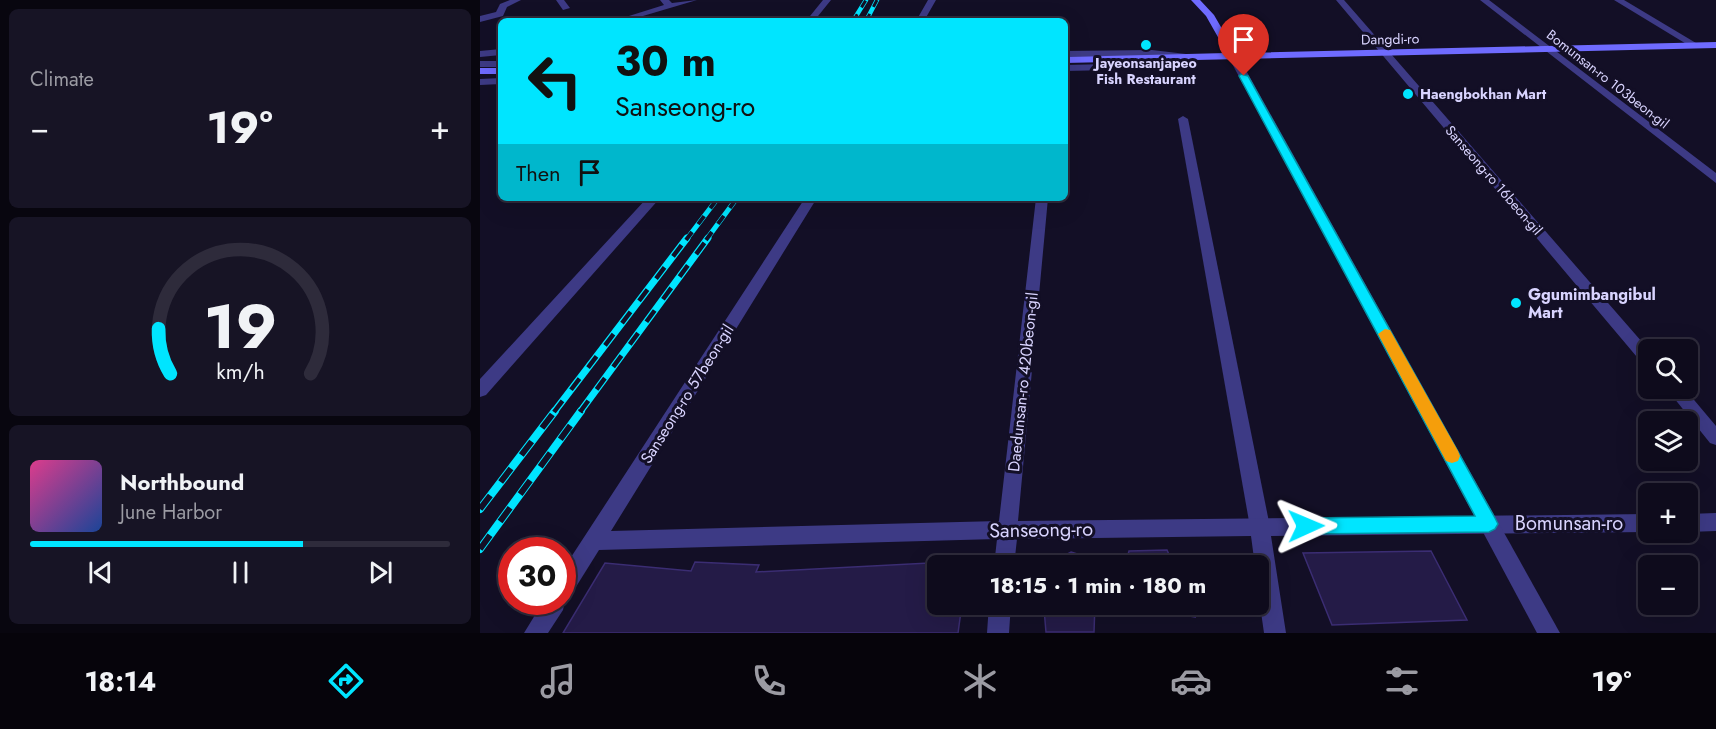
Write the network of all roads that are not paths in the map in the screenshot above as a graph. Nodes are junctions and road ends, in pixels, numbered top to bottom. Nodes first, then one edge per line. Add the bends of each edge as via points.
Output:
1 (517, 0) edge
2 (560, 0) edge
3 (693, 0) edge
4 (827, 0) edge
5 (932, 0) edge
6 (1195, 0) edge
7 (1340, 0) edge
8 (1484, 0) edge
9 (1618, 0) edge
10 (667, 3) edge
11 (566, 8) dead end
12 (624, 18) edge
13 (812, 18) edge
14 (922, 18) edge
15 (480, 19) edge
16 (1716, 45) edge
17 (1696, 46) junction
18 (1547, 49) junction
19 (498, 52) edge
20 (1385, 53) junction
21 (480, 54) edge
22 (1068, 54) edge
23 (1233, 56) junction
24 (1186, 57) junction
25 (1068, 60) edge
26 (480, 64) edge
27 (498, 64) edge
28 (1068, 68) edge
29 (480, 71) edge
30 (498, 71) edge
31 (498, 81) edge
32 (480, 82) edge
33 (1183, 118) dead end
34 (1716, 179) edge
35 (651, 201) edge
36 (809, 201) edge
37 (1042, 201) edge
38 (1638, 347) edge
39 (480, 390) edge
40 (1683, 399) edge
41 (1716, 438) edge
42 (1698, 522) edge
43 (1716, 522) edge
44 (1638, 523) edge
45 (1489, 524) junction
46 (1260, 527) junction
47 (1007, 530) junction
48 (594, 541) junction
49 (1005, 555) edge
50 (576, 569) edge
51 (547, 615) edge
52 (999, 615) edge
53 (535, 633) edge
54 (998, 633) edge
55 (1275, 633) edge
56 (1549, 633) edge

1 - 15 street via 503,6 500,14
2 - 11 street
3 - 10 street
4 - 13 street
5 - 14 street
6 - 23 main road via 1210,15
7 - 20 street, Sanseong-ro 16beon-gil
8 - 18 street, Bomunsan-ro 103beon-gil
9 - 17 street
10 - 12 street
16 - 17 main road, Dangdi-ro
17 - 18 main road, Dangdi-ro
18 - 20 main road, Dangdi-ro
18 - 34 street, Bomunsan-ro 103beon-gil
19 - 21 street
20 - 23 main road, Dangdi-ro
20 - 38 street, Sanseong-ro 16beon-gil
22 - 24 street via 1152,53
23 - 24 main road, Dangdi-ro
23 - 45 street
24 - 25 main road, Dangdi-ro
24 - 28 street via 1156,66
26 - 27 street
29 - 30 main road
31 - 32 street
33 - 46 street
35 - 39 street
36 - 48 street, Sanseong-ro 57beon-gil
37 - 47 street, Daedunsan-ro 420beon-gil
40 - 41 street
42 - 43 street
44 - 45 street, Bomunsan-ro
45 - 46 street, Sanseong-ro
45 - 56 street
46 - 47 street, Sanseong-ro
46 - 55 street
47 - 48 street, Sanseong-ro
47 - 49 street, Daedunsan-ro 420beon-gil
48 - 50 street, Sanseong-ro 57beon-gil
51 - 53 street
52 - 54 street

